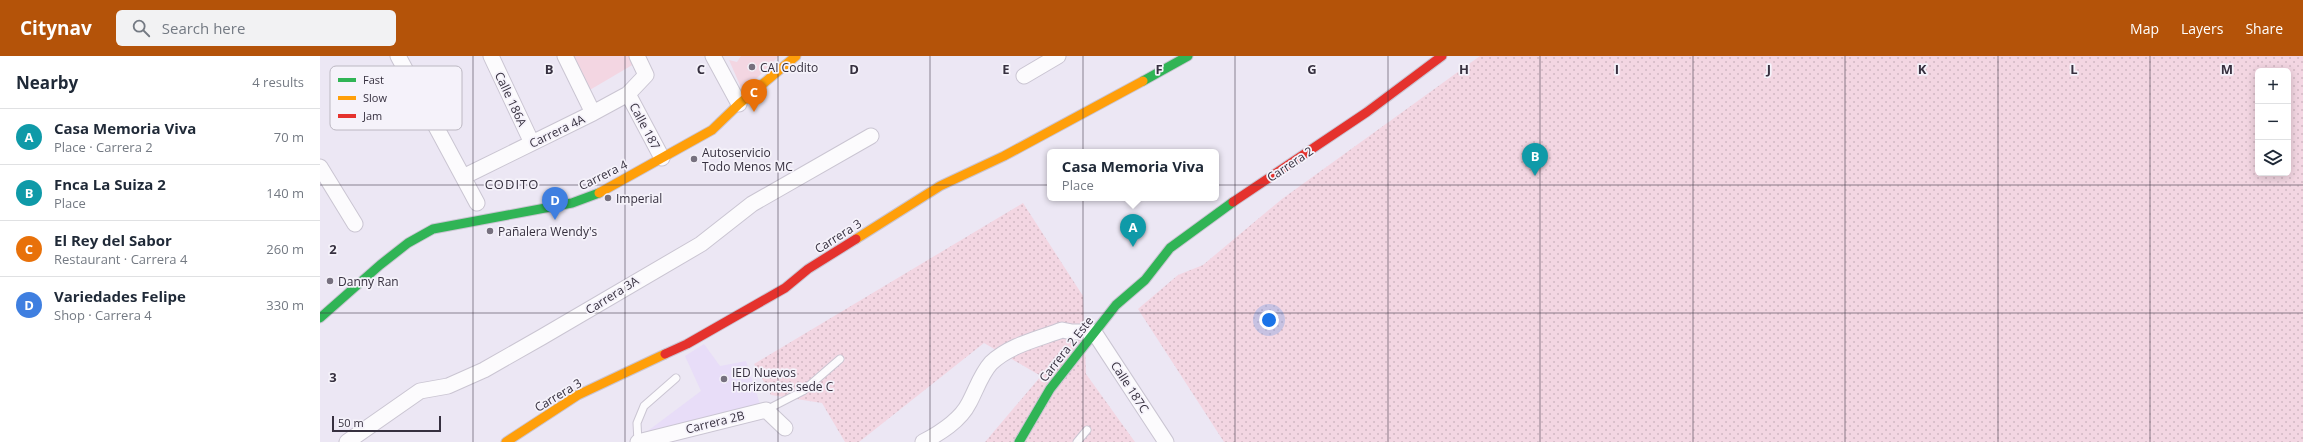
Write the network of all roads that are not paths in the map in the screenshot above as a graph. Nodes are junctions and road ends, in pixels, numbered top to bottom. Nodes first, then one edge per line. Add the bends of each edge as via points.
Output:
1 (398, 56) edge
2 (491, 56) edge
3 (565, 56) edge
4 (637, 56) edge
5 (714, 56) edge
6 (796, 56) edge
7 (1058, 56) edge
8 (1188, 56) edge
9 (1442, 56) edge
10 (403, 66) edge
11 (1024, 76) dead end
12 (628, 94) junction
13 (739, 104) junction
14 (593, 113) junction
15 (438, 130) edge
16 (871, 136) dead end
17 (532, 143) junction
18 (662, 158) junction
19 (320, 167) edge
20 (463, 177) junction
21 (477, 203) dead end
22 (355, 224) dead end
23 (1145, 280) joint
24 (320, 318) edge
25 (1094, 332) junction
26 (840, 359) dead end
27 (676, 378) dead end
28 (766, 410) junction
29 (785, 428) dead end
30 (1087, 430) dead end
31 (347, 442) edge
32 (506, 442) edge
33 (638, 442) edge
34 (923, 442) edge
35 (1019, 442) edge
36 (1077, 442) edge
37 (1166, 442) edge

1 - 10 street
2 - 17 street, Calle 186A
3 - 14 street
4 - 12 street, Carrera 4A via 646,75
5 - 13 street
6 - 13 street, Carrera 4
7 - 11 street
8 - 32 street, Carrera 3 via 1004,156 940,186 808,268 785,288 687,344 578,395
9 - 23 street, Carrera 2 via 1367,112 1206,220 1170,248
12 - 14 street, Carrera 4A
12 - 18 street, Calle 187
13 - 18 street, Carrera 4 via 712,130
14 - 17 street, Carrera 4A
15 - 20 street
16 - 31 street, Carrera 3A via 752,204 700,244 542,337 484,370 448,386 420,391
17 - 20 street, Carrera 4A
18 - 24 street, Carrera 4 via 602,192 572,203 433,229 408,243 380,265
19 - 22 street
20 - 21 street
23 - 25 street, Carrera 2 Este via 1116,305
25 - 34 street via 1062,330 1005,352 990,364 969,405 940,434
25 - 35 street, Carrera 2 Este via 1050,389
25 - 37 street, Calle 187C
26 - 28 lane via 803,391
27 - 33 lane via 644,406 637,423
28 - 29 street
28 - 33 street, Carrera 2B
30 - 36 lane

